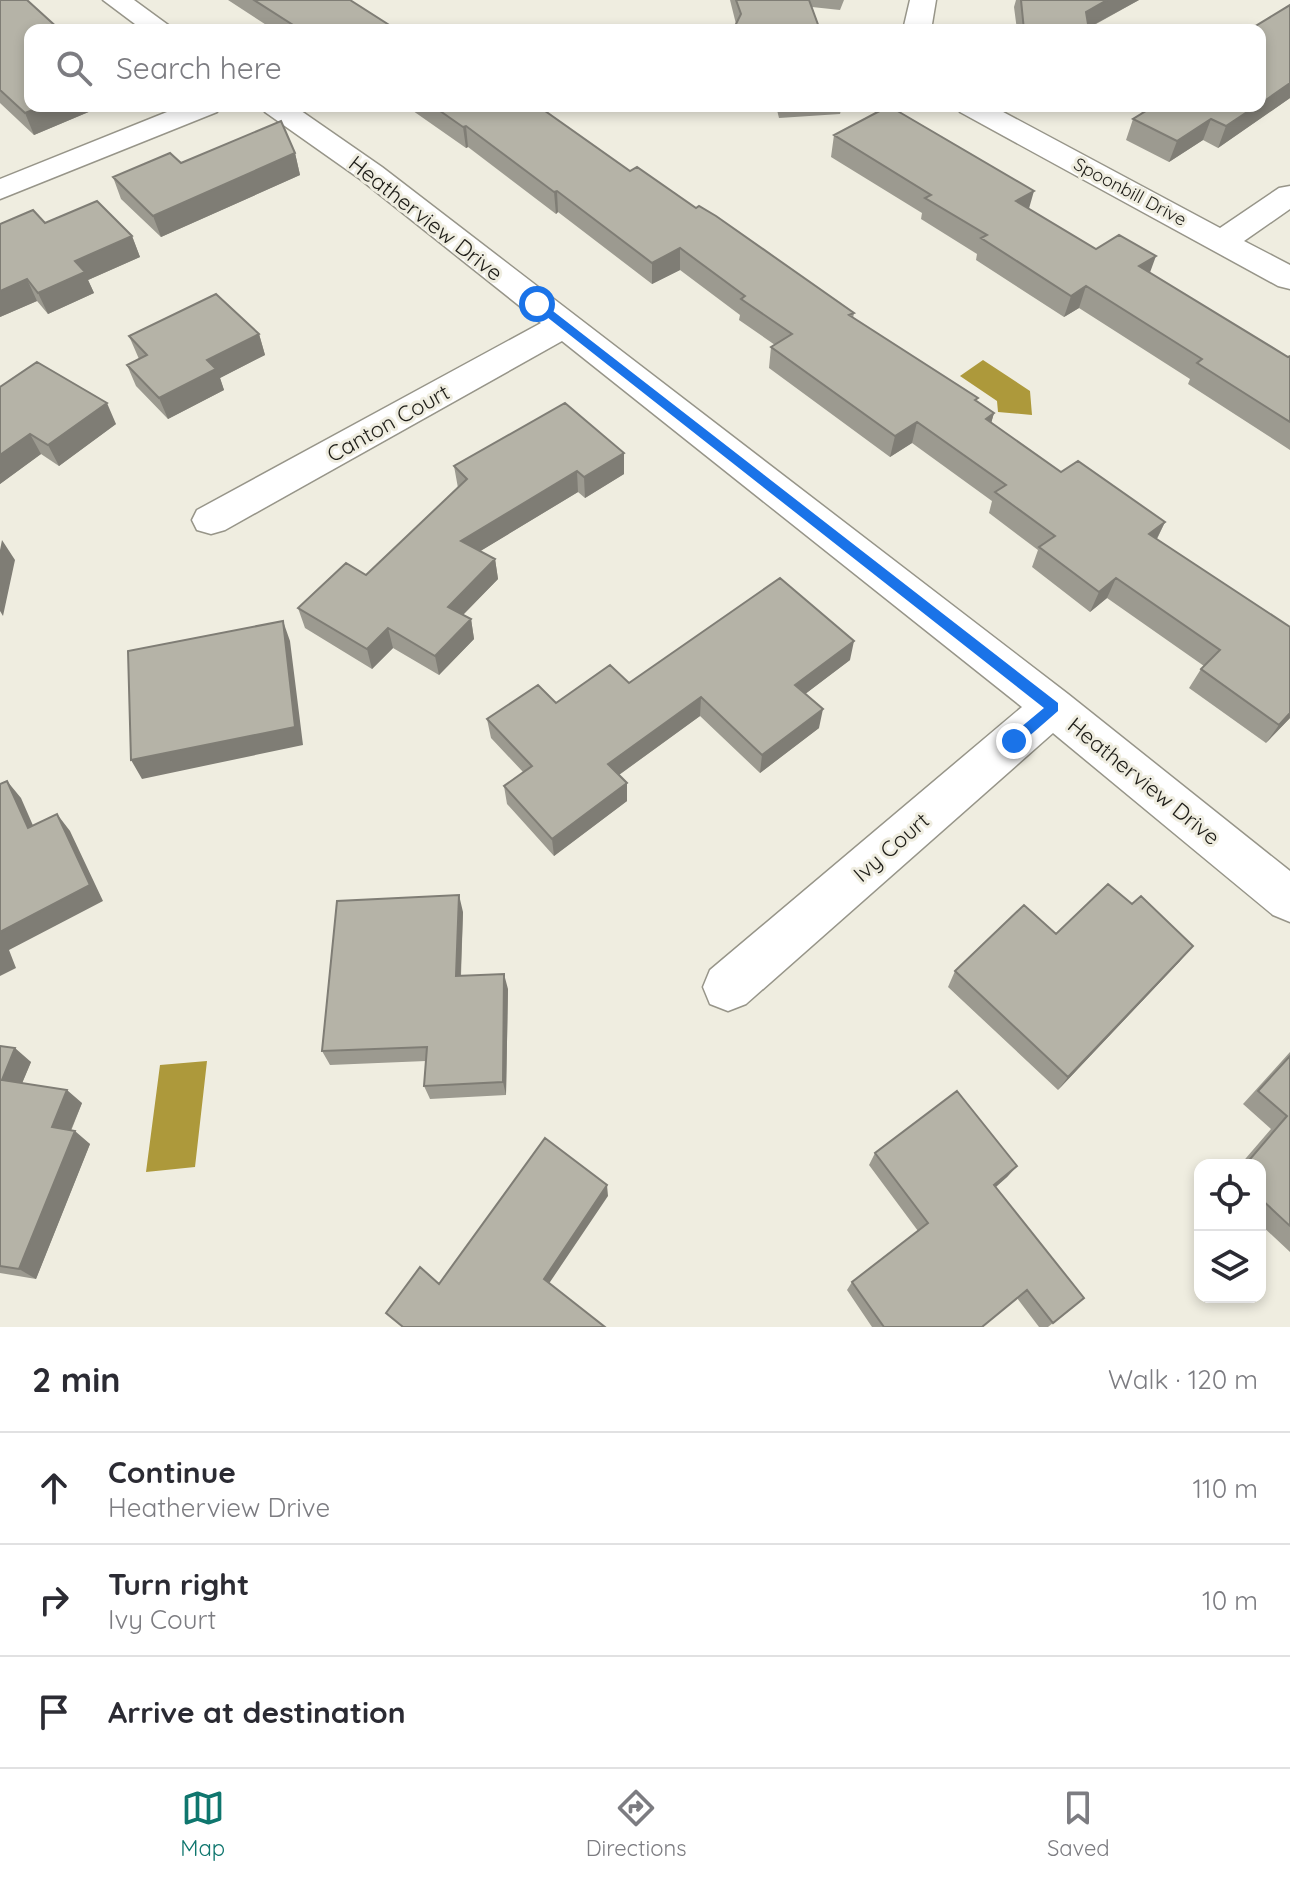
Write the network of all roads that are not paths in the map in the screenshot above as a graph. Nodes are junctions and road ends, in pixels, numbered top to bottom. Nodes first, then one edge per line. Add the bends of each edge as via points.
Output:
1 (116, 0) edge
2 (923, 0) edge
3 (152, 24) edge
4 (918, 24) edge
5 (192, 112) edge
6 (284, 112) edge
7 (981, 112) edge
8 (0, 190) edge
9 (1290, 195) edge
10 (1222, 241) junction
11 (1290, 279) edge
12 (564, 325) junction
13 (211, 520) dead end
14 (1053, 707) junction
15 (1290, 900) edge
16 (728, 987) dead end

1 - 3 street
2 - 4 street
5 - 8 street
6 - 12 street, Heatherview Drive via 371,173
7 - 10 street, Spoonbill Drive
9 - 10 street
10 - 11 street, Spoonbill Drive
12 - 13 street, Canton Court
12 - 14 street, Heatherview Drive
14 - 15 street, Heatherview Drive
14 - 16 street, Ivy Court

